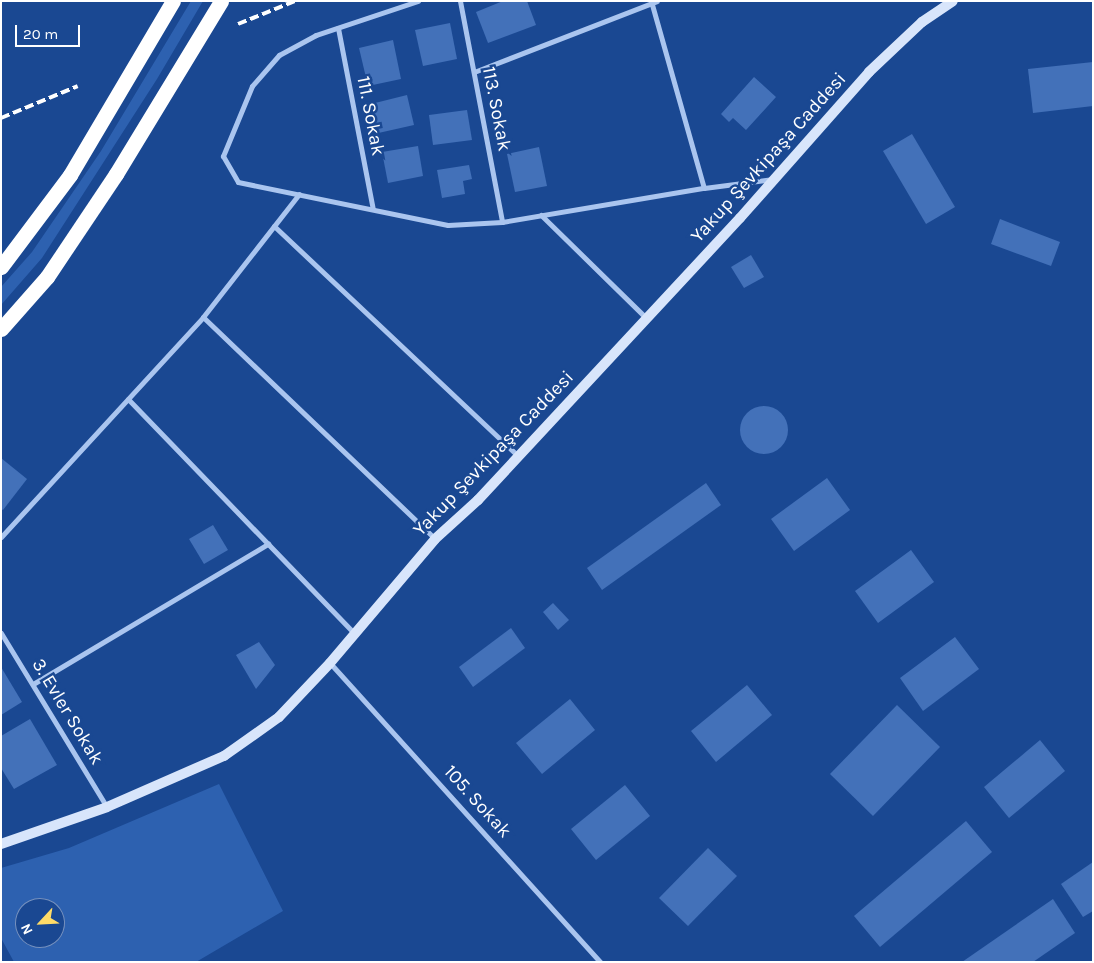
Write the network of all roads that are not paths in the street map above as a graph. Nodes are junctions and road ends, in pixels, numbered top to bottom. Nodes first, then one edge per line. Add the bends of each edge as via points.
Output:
1 (173, 1) edge
2 (221, 1) edge
3 (418, 1) edge
4 (460, 1) edge
5 (953, 1) edge
6 (653, 2) edge
7 (338, 28) junction
8 (474, 72) junction
9 (773, 179) junction
10 (704, 188) junction
11 (299, 194) junction
12 (373, 209) junction
13 (541, 215) junction
14 (502, 222) junction
15 (274, 226) junction
16 (1, 267) edge
17 (203, 317) junction
18 (646, 318) junction
19 (1, 329) edge
20 (128, 399) junction
21 (518, 456) junction
22 (1, 537) edge
23 (436, 539) junction
24 (268, 544) junction
25 (1, 632) edge
26 (355, 634) junction
27 (330, 663) junction
28 (33, 684) junction
29 (107, 807) junction
30 (1, 844) edge
31 (600, 962) edge

1 - 16 highway, bridge via 70,175
2 - 19 highway, bridge via 116,174 47,277
3 - 7 street
4 - 8 street, 113. Sokak
5 - 9 main road, Yakup Şevkipaşa Caddesi via 922,22 869,72
6 - 8 street
6 - 10 street
7 - 11 street via 316,35 278,55 252,86 223,156 238,182
7 - 12 street, 111. Sokak
8 - 14 street, 113. Sokak
9 - 10 street
9 - 18 main road, Yakup Şevkipaşa Caddesi
10 - 13 street
11 - 12 street
11 - 15 street
12 - 14 street via 448,225
13 - 14 street
13 - 18 street
15 - 17 street
15 - 21 street
17 - 20 street
17 - 23 street
18 - 21 main road, Yakup Şevkipaşa Caddesi
20 - 22 street
20 - 24 street
21 - 23 main road, Yakup Şevkipaşa Caddesi
23 - 26 main road, Yakup Şevkipaşa Caddesi
24 - 26 street
24 - 28 street
25 - 28 street, 3. Evler Sokak
26 - 27 main road, Yakup Şevkipaşa Caddesi
27 - 29 main road, Yakup Şevkipaşa Caddesi via 279,717 224,756
27 - 31 street, 105. Sokak
28 - 29 street, 3. Evler Sokak
29 - 30 main road, Yakup Şevkipaşa Caddesi

